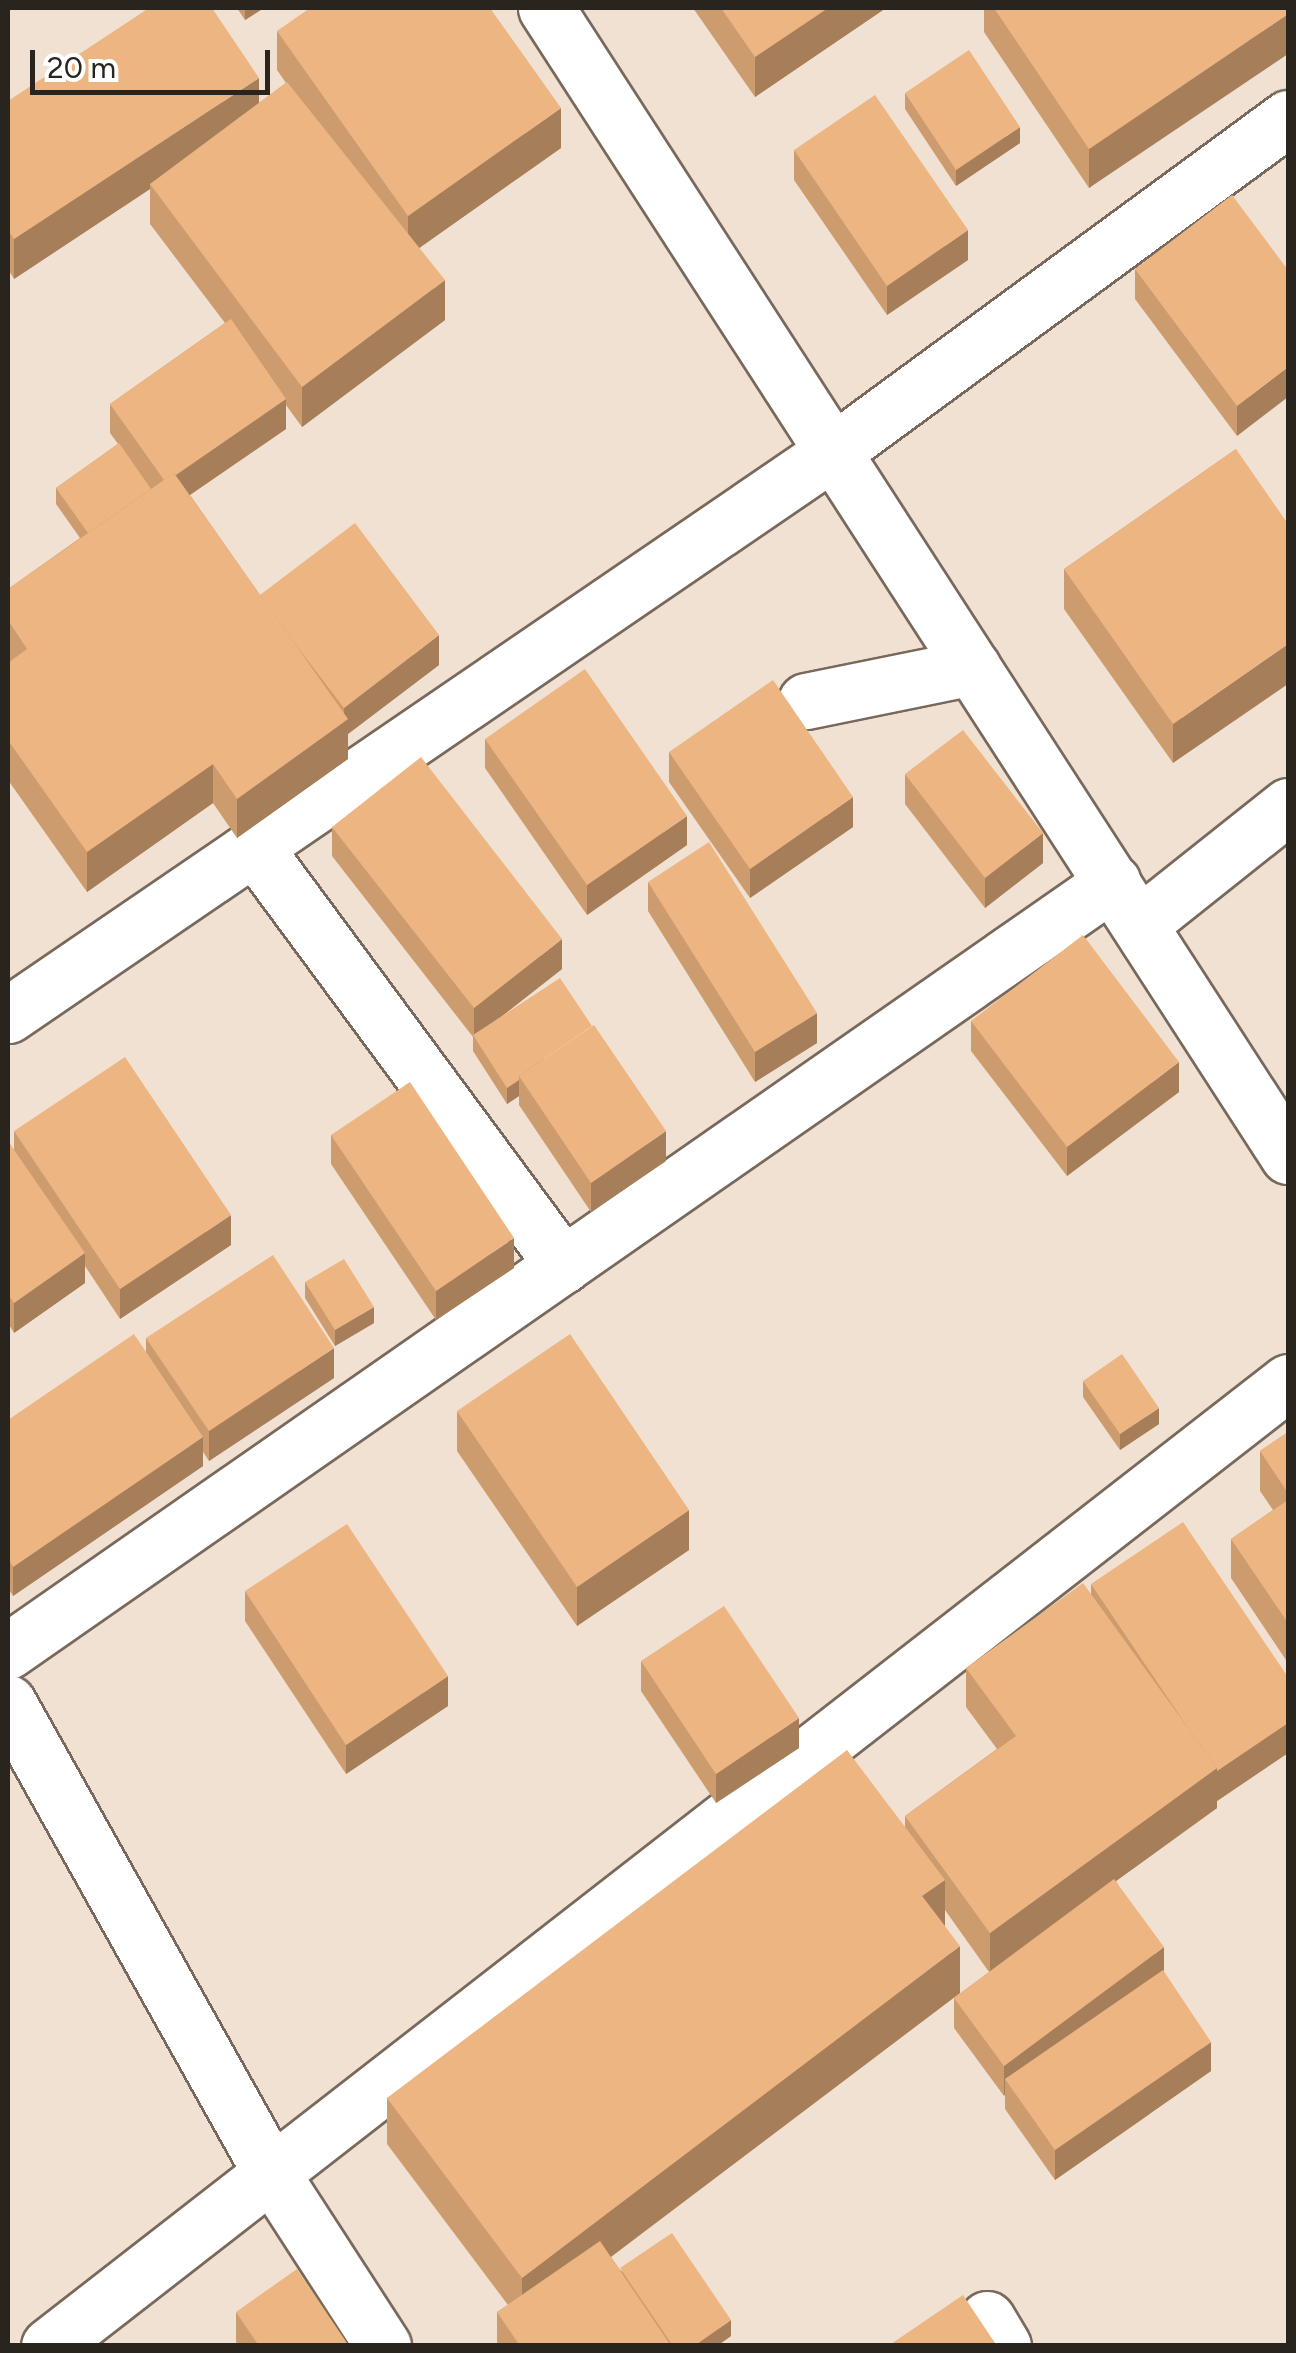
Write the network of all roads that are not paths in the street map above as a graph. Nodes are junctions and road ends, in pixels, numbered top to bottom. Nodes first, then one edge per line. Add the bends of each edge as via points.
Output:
1 (546, 8) edge
2 (1288, 118) edge
3 (834, 451) junction
4 (973, 667) junction
5 (806, 701) dead end
6 (1288, 806) edge
7 (254, 846) junction
8 (1127, 902) junction
9 (8, 1015) edge
10 (1288, 1156) edge
11 (563, 1265) junction
12 (1288, 1382) edge
13 (8, 1651) edge
14 (8, 1703) edge
15 (270, 2171) junction
16 (49, 2346) edge
17 (383, 2346) edge

1 - 3 street
2 - 3 street
3 - 4 street
3 - 7 street
4 - 5 street
4 - 8 street
6 - 8 street
7 - 9 street
7 - 11 street
8 - 10 street
8 - 11 street
11 - 13 street
12 - 15 street
14 - 15 street
15 - 16 street
15 - 17 street

